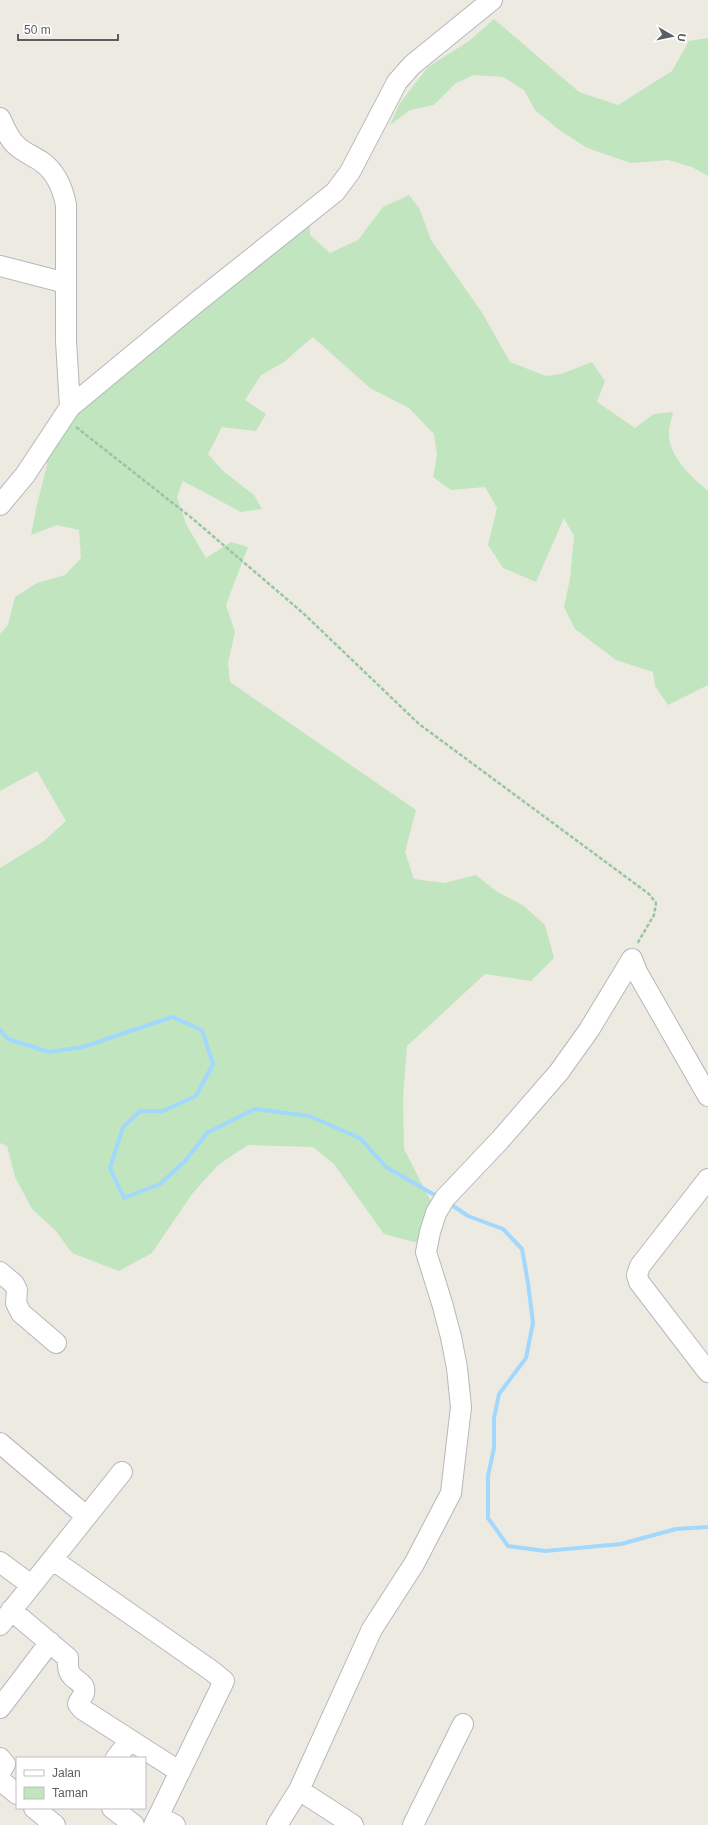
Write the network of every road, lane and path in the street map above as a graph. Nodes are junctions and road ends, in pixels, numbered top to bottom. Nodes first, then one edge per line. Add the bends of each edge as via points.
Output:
1 (492, 0) edge
2 (0, 118) edge
3 (0, 266) edge
4 (66, 283) junction
5 (66, 413) junction
6 (0, 505) edge
7 (632, 959) junction
8 (708, 1096) edge
9 (708, 1179) edge
10 (0, 1272) edge
11 (56, 1343) dead end
12 (708, 1372) edge
13 (0, 1443) edge
14 (122, 1472) dead end
15 (86, 1516) junction
16 (53, 1560) junction
17 (0, 1562) edge
18 (31, 1585) junction
19 (6, 1618) edge
20 (50, 1642) junction
21 (0, 1708) edge
22 (463, 1724) dead end
23 (130, 1740) junction
24 (117, 1757) edge
25 (0, 1758) edge
26 (180, 1772) junction
27 (0, 1773) edge
28 (0, 1780) edge
29 (299, 1790) junction
30 (16, 1793) edge
31 (35, 1809) edge
32 (113, 1809) edge
33 (163, 1822) edge
34 (55, 1825) edge
35 (134, 1825) edge
36 (277, 1825) edge
37 (353, 1825) edge
38 (413, 1825) edge

1 - 5 street via 412,65 397,82 350,172 335,192 197,302
2 - 4 street via 9,137 18,147 44,163 61,185 66,205
3 - 4 street
4 - 5 street
5 - 6 street via 25,475
5 - 7 path via 84,433 193,519 303,612 419,724 649,894 656,903 654,915 636,946
7 - 8 street
7 - 29 street via 589,1030 559,1072 445,1198 432,1224 426,1252 449,1330 461,1407 451,1493 414,1564 372,1629
9 - 12 street via 640,1266 637,1275 639,1282 665,1318
10 - 11 street via 14,1284 17,1290 16,1303 21,1313
13 - 15 street
14 - 15 street
15 - 16 street
16 - 18 street
16 - 26 street via 223,1680 224,1684
17 - 18 street
18 - 19 street
19 - 20 street
20 - 21 street
20 - 23 street via 68,1658 71,1676 83,1685 84,1694 78,1703 79,1706
22 - 38 street
23 - 24 street
23 - 26 street
25 - 27 street via 5,1764
26 - 33 street
28 - 30 street
29 - 36 street
29 - 37 street
31 - 34 street
32 - 35 street

